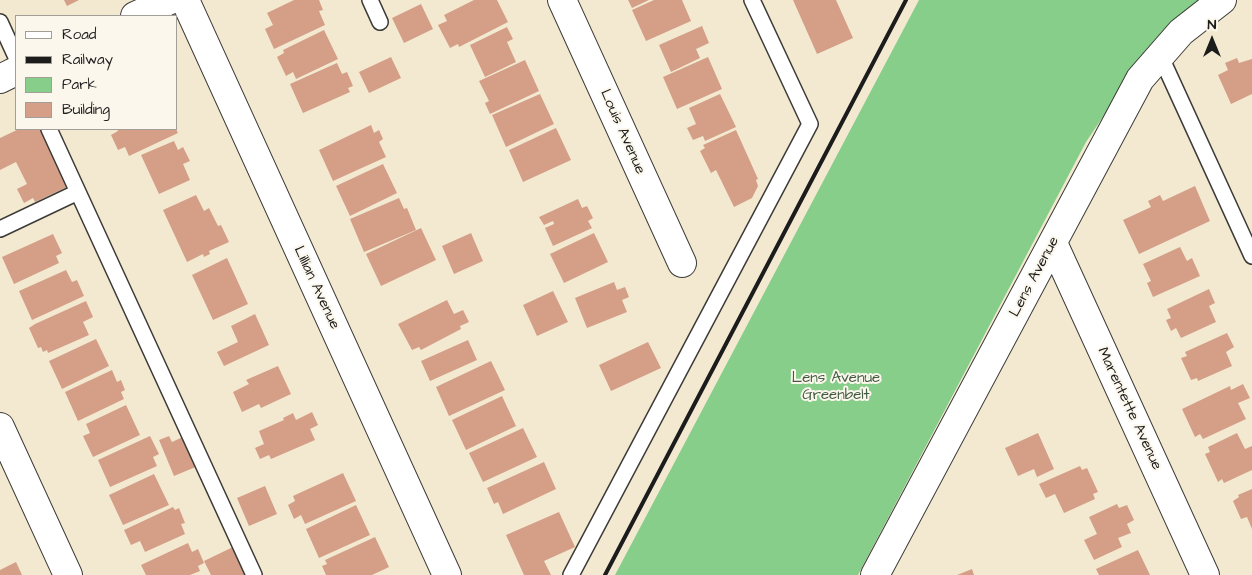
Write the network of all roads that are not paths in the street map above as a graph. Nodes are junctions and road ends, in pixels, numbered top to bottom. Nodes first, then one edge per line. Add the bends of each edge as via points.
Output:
1 (170, 0) edge
2 (185, 0) edge
3 (370, 0) edge
4 (562, 0) edge
5 (752, 0) edge
6 (1222, 0) edge
7 (137, 15) edge
8 (0, 22) edge
9 (380, 22) dead end
10 (15, 55) edge
11 (1160, 55) junction
12 (15, 72) edge
13 (0, 79) edge
14 (49, 130) edge
15 (78, 192) junction
16 (0, 229) edge
17 (1053, 243) junction
18 (1252, 256) edge
19 (682, 264) dead end
20 (0, 427) edge
21 (68, 575) edge
22 (254, 575) edge
23 (447, 575) edge
24 (571, 575) edge
25 (875, 575) edge
26 (1205, 575) edge

1 - 7 street
2 - 23 street, Lillian Avenue
3 - 9 lane
4 - 19 street, Louis Avenue
5 - 24 lane via 810,124
6 - 11 street, Lens Avenue via 1181,32
8 - 10 lane
11 - 17 street, Lens Avenue via 1140,79
11 - 18 lane
12 - 13 street
14 - 15 lane
15 - 16 lane
15 - 22 lane
17 - 25 street, Lens Avenue
17 - 26 street, Marentette Avenue
20 - 21 street

